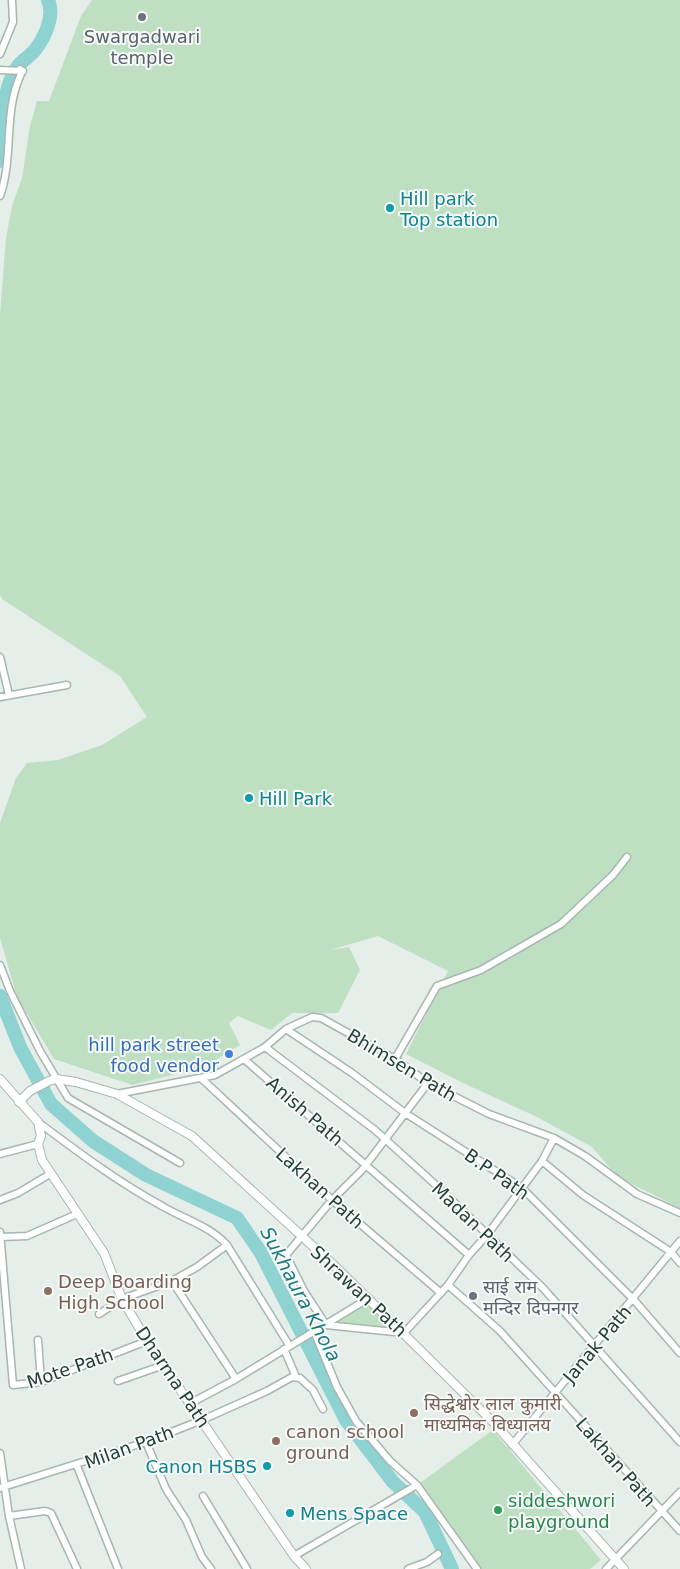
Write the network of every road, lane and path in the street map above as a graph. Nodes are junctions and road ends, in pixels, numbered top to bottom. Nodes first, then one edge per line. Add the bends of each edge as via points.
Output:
1 (12, 0) edge
2 (0, 54) edge
3 (0, 70) edge
4 (0, 196) edge
5 (0, 657) edge
6 (67, 685) dead end
7 (9, 695) junction
8 (0, 697) edge
9 (627, 858) dead end
10 (0, 965) edge
11 (286, 1029) junction
12 (265, 1047) junction
13 (244, 1059) junction
14 (395, 1059) junction
15 (0, 1079) edge
16 (202, 1079) junction
17 (52, 1080) junction
18 (428, 1083) junction
19 (117, 1094) junction
20 (19, 1102) junction
21 (406, 1113) junction
22 (38, 1122) junction
23 (554, 1138) junction
24 (384, 1139) junction
25 (38, 1144) junction
26 (0, 1154) edge
27 (542, 1161) junction
28 (180, 1163) dead end
29 (366, 1164) junction
30 (50, 1174) junction
31 (522, 1188) junction
32 (0, 1200) edge
33 (332, 1200) junction
34 (680, 1213) edge
35 (77, 1214) junction
36 (487, 1235) junction
37 (0, 1236) edge
38 (302, 1238) junction
39 (680, 1242) edge
40 (227, 1245) junction
41 (671, 1252) junction
42 (469, 1255) junction
43 (680, 1263) edge
44 (172, 1281) junction
45 (448, 1285) junction
46 (441, 1293) junction
47 (369, 1298) junction
48 (122, 1299) junction
49 (634, 1300) junction
50 (99, 1314) dead end
51 (326, 1325) junction
52 (314, 1331) junction
53 (404, 1333) junction
54 (38, 1340) dead end
55 (147, 1341) junction
56 (289, 1345) junction
57 (594, 1345) junction
58 (680, 1353) edge
59 (164, 1365) junction
60 (296, 1376) junction
61 (236, 1379) junction
62 (118, 1381) dead end
63 (41, 1382) junction
64 (556, 1394) junction
65 (191, 1403) junction
66 (323, 1409) dead end
67 (202, 1420) junction
68 (146, 1442) junction
69 (680, 1442) edge
70 (512, 1445) junction
71 (0, 1452) edge
72 (77, 1466) junction
73 (414, 1487) junction
74 (3, 1488) edge
75 (680, 1492) edge
76 (203, 1496) dead end
77 (662, 1513) junction
78 (9, 1516) junction
79 (680, 1531) edge
80 (438, 1554) dead end
81 (294, 1556) junction
82 (616, 1561) junction
83 (301, 1567) edge
84 (21, 1569) edge
85 (77, 1569) edge
86 (118, 1569) edge
87 (211, 1569) edge
88 (247, 1569) edge
89 (408, 1569) edge
90 (477, 1569) edge
91 (606, 1569) edge
92 (624, 1569) edge

1 - 2 street via 14,22
3 - 4 street via 22,70 14,90 6,174
5 - 7 street
6 - 7 street
7 - 8 street
9 - 14 street via 613,875 553,929 481,970 437,986
10 - 17 street
11 - 12 street, Bhimsen Path
11 - 14 street, Bhimsen Path via 312,1017 321,1018
11 - 21 street, B.P Path
12 - 13 street, Bhimsen Path
12 - 24 street, Madan Path
13 - 16 street, Bhimsen Path
13 - 29 street, Anish Path
14 - 18 street, Bhimsen Path
15 - 20 street
16 - 19 street, Bhimsen Path
16 - 33 street, Lakhan Path
17 - 19 street, Shrawan Path
17 - 20 street via 30,1091
17 - 28 street via 68,1098
18 - 21 street
18 - 23 street, Bhimsen Path via 489,1114
19 - 38 street, Shrawan Path via 192,1136
20 - 22 street
21 - 24 street
21 - 31 street, B.P Path
22 - 25 street, Dharma Path via 41,1136
22 - 40 street via 109,1174 162,1207 217,1234
23 - 27 street
23 - 34 street, Bhimsen Path via 637,1194
24 - 29 street
24 - 36 street, Madan Path
25 - 26 street
25 - 30 street, Dharma Path
27 - 31 street
27 - 41 street via 583,1195
29 - 33 street
29 - 42 street, Anish Path
30 - 32 street
30 - 35 street, Dharma Path
31 - 36 street
31 - 49 street, B.P Path
33 - 38 street
33 - 46 street, Lakhan Path
35 - 37 street via 27,1236
35 - 48 street, Dharma Path via 104,1253
36 - 42 street
36 - 57 street, Madan Path via 543,1288
37 - 63 street, Mote Path via 13,1385
38 - 47 street, Shrawan Path
38 - 51 street via 286,1255
39 - 41 street, Janak Path
40 - 44 street
40 - 56 street
41 - 43 street
41 - 49 street, Janak Path
42 - 45 street
44 - 48 street
44 - 61 street
45 - 46 street
45 - 64 street, Lakhan Path via 500,1332
46 - 53 street
47 - 51 street
47 - 53 street, Shrawan Path
48 - 50 street
48 - 55 street, Dharma Path
49 - 57 street, Janak Path
49 - 58 street, B.P Path
51 - 52 street
51 - 53 street
52 - 56 street
52 - 73 street via 337,1387 356,1421
53 - 70 street, Shrawan Path
54 - 63 street
55 - 59 street, Dharma Path
55 - 63 street, Mote Path
56 - 60 street
56 - 61 street
57 - 64 street, Janak Path
57 - 69 street, Madan Path
59 - 62 street
59 - 65 street, Dharma Path
60 - 66 street via 313,1390
60 - 67 street, Milan Path
61 - 65 street
64 - 70 street, Janak Path
64 - 77 street, Lakhan Path
65 - 67 street, Dharma Path
67 - 68 street, Milan Path
67 - 81 street, Dharma Path
68 - 72 street, Milan Path
68 - 87 street via 166,1489
70 - 82 street, Shrawan Path
71 - 74 street
72 - 74 street, Milan Path
72 - 86 street
73 - 81 street
73 - 90 street
74 - 78 street
75 - 77 street
76 - 88 street
77 - 79 street, Lakhan Path
77 - 82 street
78 - 84 street
78 - 85 street via 51,1513
80 - 89 street
81 - 83 street, Dharma Path
82 - 91 street
82 - 92 street, Shrawan Path

